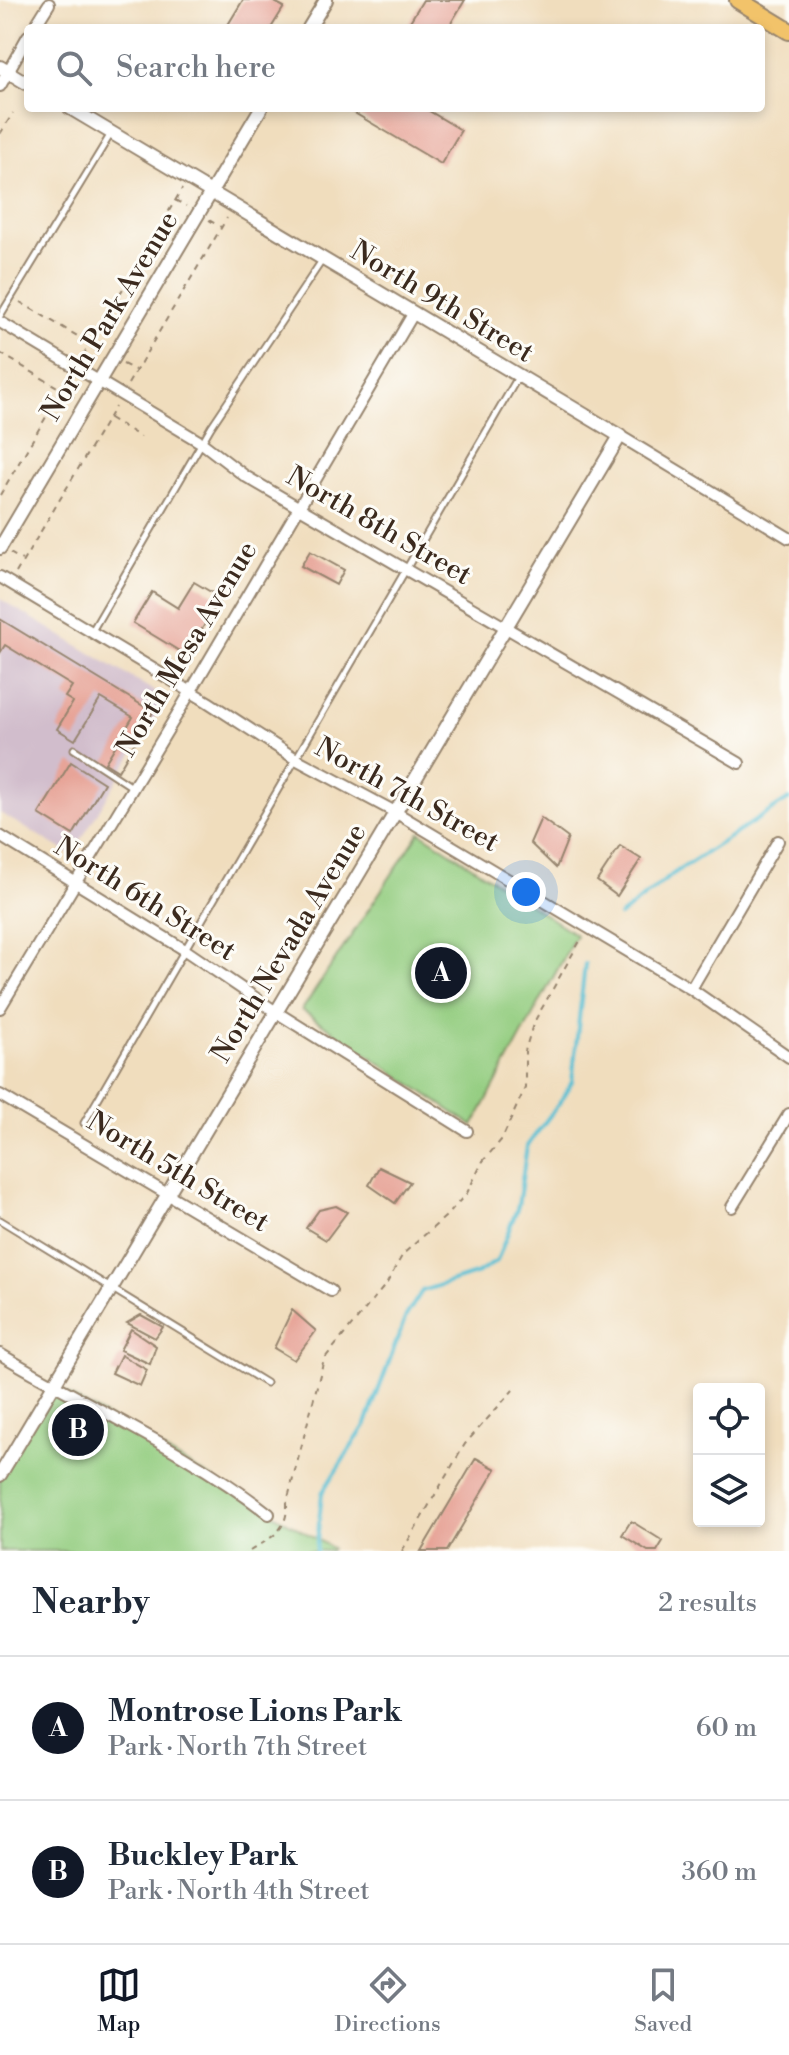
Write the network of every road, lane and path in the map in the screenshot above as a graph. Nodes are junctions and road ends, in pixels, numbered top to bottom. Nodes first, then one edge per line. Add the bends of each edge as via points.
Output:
1 (326, 0) edge
2 (738, 0) edge
3 (49, 4) dead end
4 (36, 24) edge
5 (311, 24) edge
6 (789, 31) edge
7 (24, 42) edge
8 (4, 69) edge
9 (24, 82) edge
10 (0, 86) edge
11 (77, 112) edge
12 (259, 112) edge
13 (13, 113) dead end
14 (112, 132) junction
15 (0, 134) edge
16 (189, 178) junction
17 (212, 192) junction
18 (324, 258) junction
19 (11, 297) junction
20 (413, 314) junction
21 (0, 319) edge
22 (90, 343) junction
23 (0, 353) edge
24 (76, 366) junction
25 (518, 377) junction
26 (99, 381) junction
27 (62, 390) junction
28 (108, 417) dead end
29 (620, 436) junction
30 (141, 437) dead end
31 (202, 443) junction
32 (0, 495) edge
33 (298, 507) junction
34 (789, 538) edge
35 (0, 548) edge
36 (405, 571) junction
37 (0, 577) edge
38 (506, 627) junction
39 (92, 633) junction
40 (190, 691) junction
41 (74, 749) dead end
42 (296, 759) junction
43 (739, 763) dead end
44 (133, 787) junction
45 (395, 812) junction
46 (0, 836) edge
47 (778, 841) dead end
48 (74, 883) junction
49 (587, 927) junction
50 (185, 950) junction
51 (691, 989) junction
52 (0, 1008) edge
53 (276, 1012) junction
54 (789, 1057) edge
55 (0, 1095) edge
56 (789, 1114) edge
57 (84, 1123) dead end
58 (467, 1131) dead end
59 (168, 1193) junction
60 (732, 1207) dead end
61 (0, 1220) edge
62 (112, 1288) junction
63 (331, 1291) dead end
64 (0, 1354) edge
65 (266, 1383) dead end
66 (53, 1386) junction
67 (513, 1390) dead end
68 (0, 1475) edge
69 (269, 1514) dead end
70 (250, 1551) edge
71 (402, 1551) edge

1 - 5 street
2 - 6 highway
3 - 4 street
7 - 8 street
8 - 9 street
8 - 10 street
11 - 14 street, North 9th Street
12 - 17 street, North Park Avenue
13 - 15 path
14 - 16 street, North 9th Street
14 - 19 lane
16 - 17 street, North 9th Street
16 - 22 path
17 - 18 street, North 9th Street
17 - 26 street, North Park Avenue
18 - 20 street, North 9th Street
18 - 31 lane
19 - 21 lane
19 - 22 path
20 - 25 street, North 9th Street
20 - 33 street, North Mesa Avenue
21 - 24 street, North 8th Street
22 - 24 path
23 - 27 path
24 - 26 street, North 8th Street
24 - 27 path
25 - 29 street, North 9th Street
25 - 36 lane
26 - 31 street, North 8th Street
26 - 35 street, North Park Avenue
27 - 32 path
28 - 30 path
29 - 34 street, North 9th Street
29 - 38 street, North Nevada Avenue
31 - 33 street, North 8th Street
31 - 39 lane
33 - 36 street, North 8th Street
33 - 40 street, North Mesa Avenue
36 - 38 street, North 8th Street
36 - 42 lane
37 - 39 street, North 7th Street
38 - 43 street, North 8th Street
38 - 45 street, North Nevada Avenue
39 - 40 street, North 7th Street
40 - 42 street, North 7th Street
40 - 44 street, North Mesa Avenue
41 - 44 lane
42 - 45 street, North 7th Street
42 - 50 lane
44 - 48 street, North Mesa Avenue
45 - 49 street, North 7th Street
45 - 53 street, North Nevada Avenue
46 - 48 street, North 6th Street
47 - 51 street
48 - 50 street, North 6th Street
48 - 52 street, North Mesa Avenue
49 - 51 street, North 7th Street
49 - 70 path via 533,1024 525,1051 525,1088 502,1139 467,1193 403,1254 387,1283 324,1359 287,1502 288,1519
50 - 53 street, North 6th Street
50 - 57 lane
51 - 54 street, North 7th Street
53 - 58 street, North 6th Street
53 - 59 street, North Nevada Avenue
55 - 59 street, North 5th Street
56 - 60 street
59 - 62 street, North Nevada Avenue
59 - 63 street, North 5th Street
61 - 62 lane
62 - 65 lane
62 - 66 street, North Nevada Avenue
64 - 66 street
66 - 68 street, North Nevada Avenue
66 - 69 street via 128,1425
67 - 71 path via 465,1444

